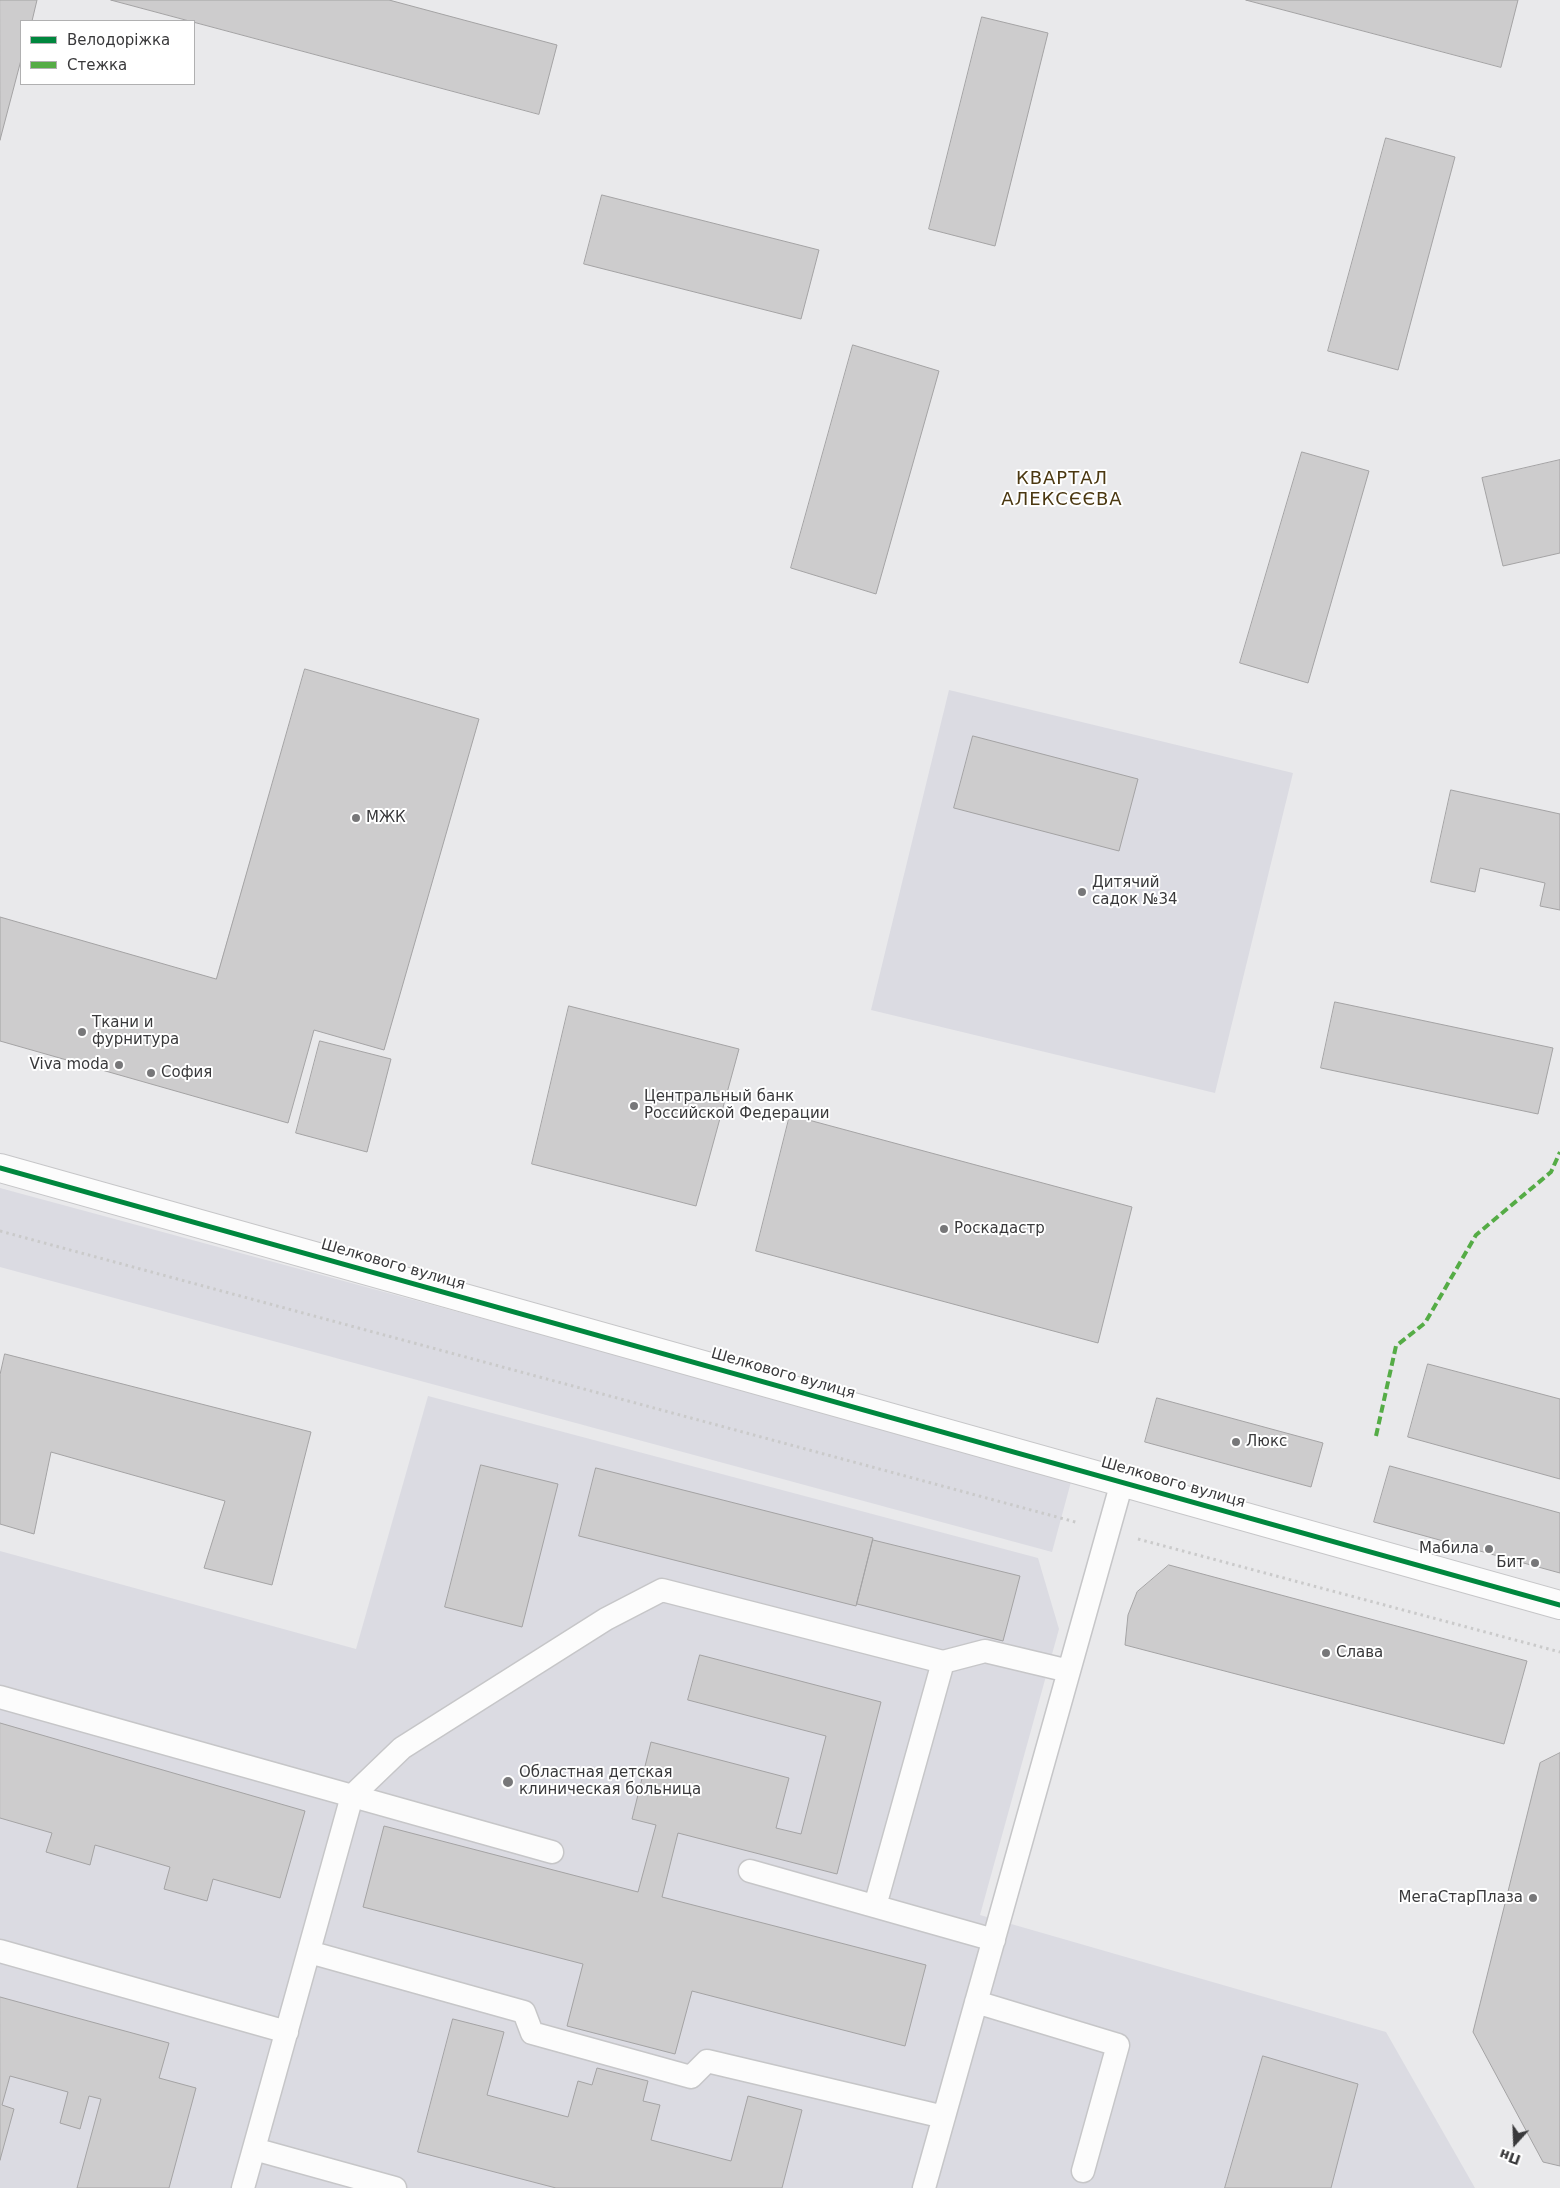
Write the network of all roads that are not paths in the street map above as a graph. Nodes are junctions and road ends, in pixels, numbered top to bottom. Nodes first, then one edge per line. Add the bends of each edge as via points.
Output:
1 (0, 1168) edge
2 (1122, 1482) junction
3 (1560, 1604) edge
4 (943, 1662) junction
5 (1069, 1671) junction
6 (0, 1697) edge
7 (352, 1796) junction
8 (552, 1852) dead end
9 (750, 1871) dead end
10 (875, 1906) junction
11 (994, 1940) junction
12 (0, 1951) edge
13 (309, 1952) junction
14 (976, 2002) junction
15 (287, 2032) junction
16 (944, 2116) junction
17 (254, 2149) junction
18 (1083, 2171) dead end
19 (243, 2188) edge
20 (395, 2188) edge
21 (924, 2188) edge

1 - 2 street, Шелкового вулиця
2 - 3 street, Шелкового вулиця
2 - 5 lane
4 - 5 lane via 985,1651
4 - 7 lane via 662,1590 606,1619 402,1748
4 - 10 lane
5 - 11 lane
6 - 7 lane
7 - 8 lane
7 - 13 lane
9 - 10 lane
10 - 11 lane
11 - 14 lane
12 - 15 lane
13 - 15 lane
13 - 16 lane via 524,2012 532,2033 691,2077 707,2061
14 - 16 lane
14 - 18 lane via 1118,2045
15 - 17 lane
16 - 21 lane
17 - 19 lane
17 - 20 lane

